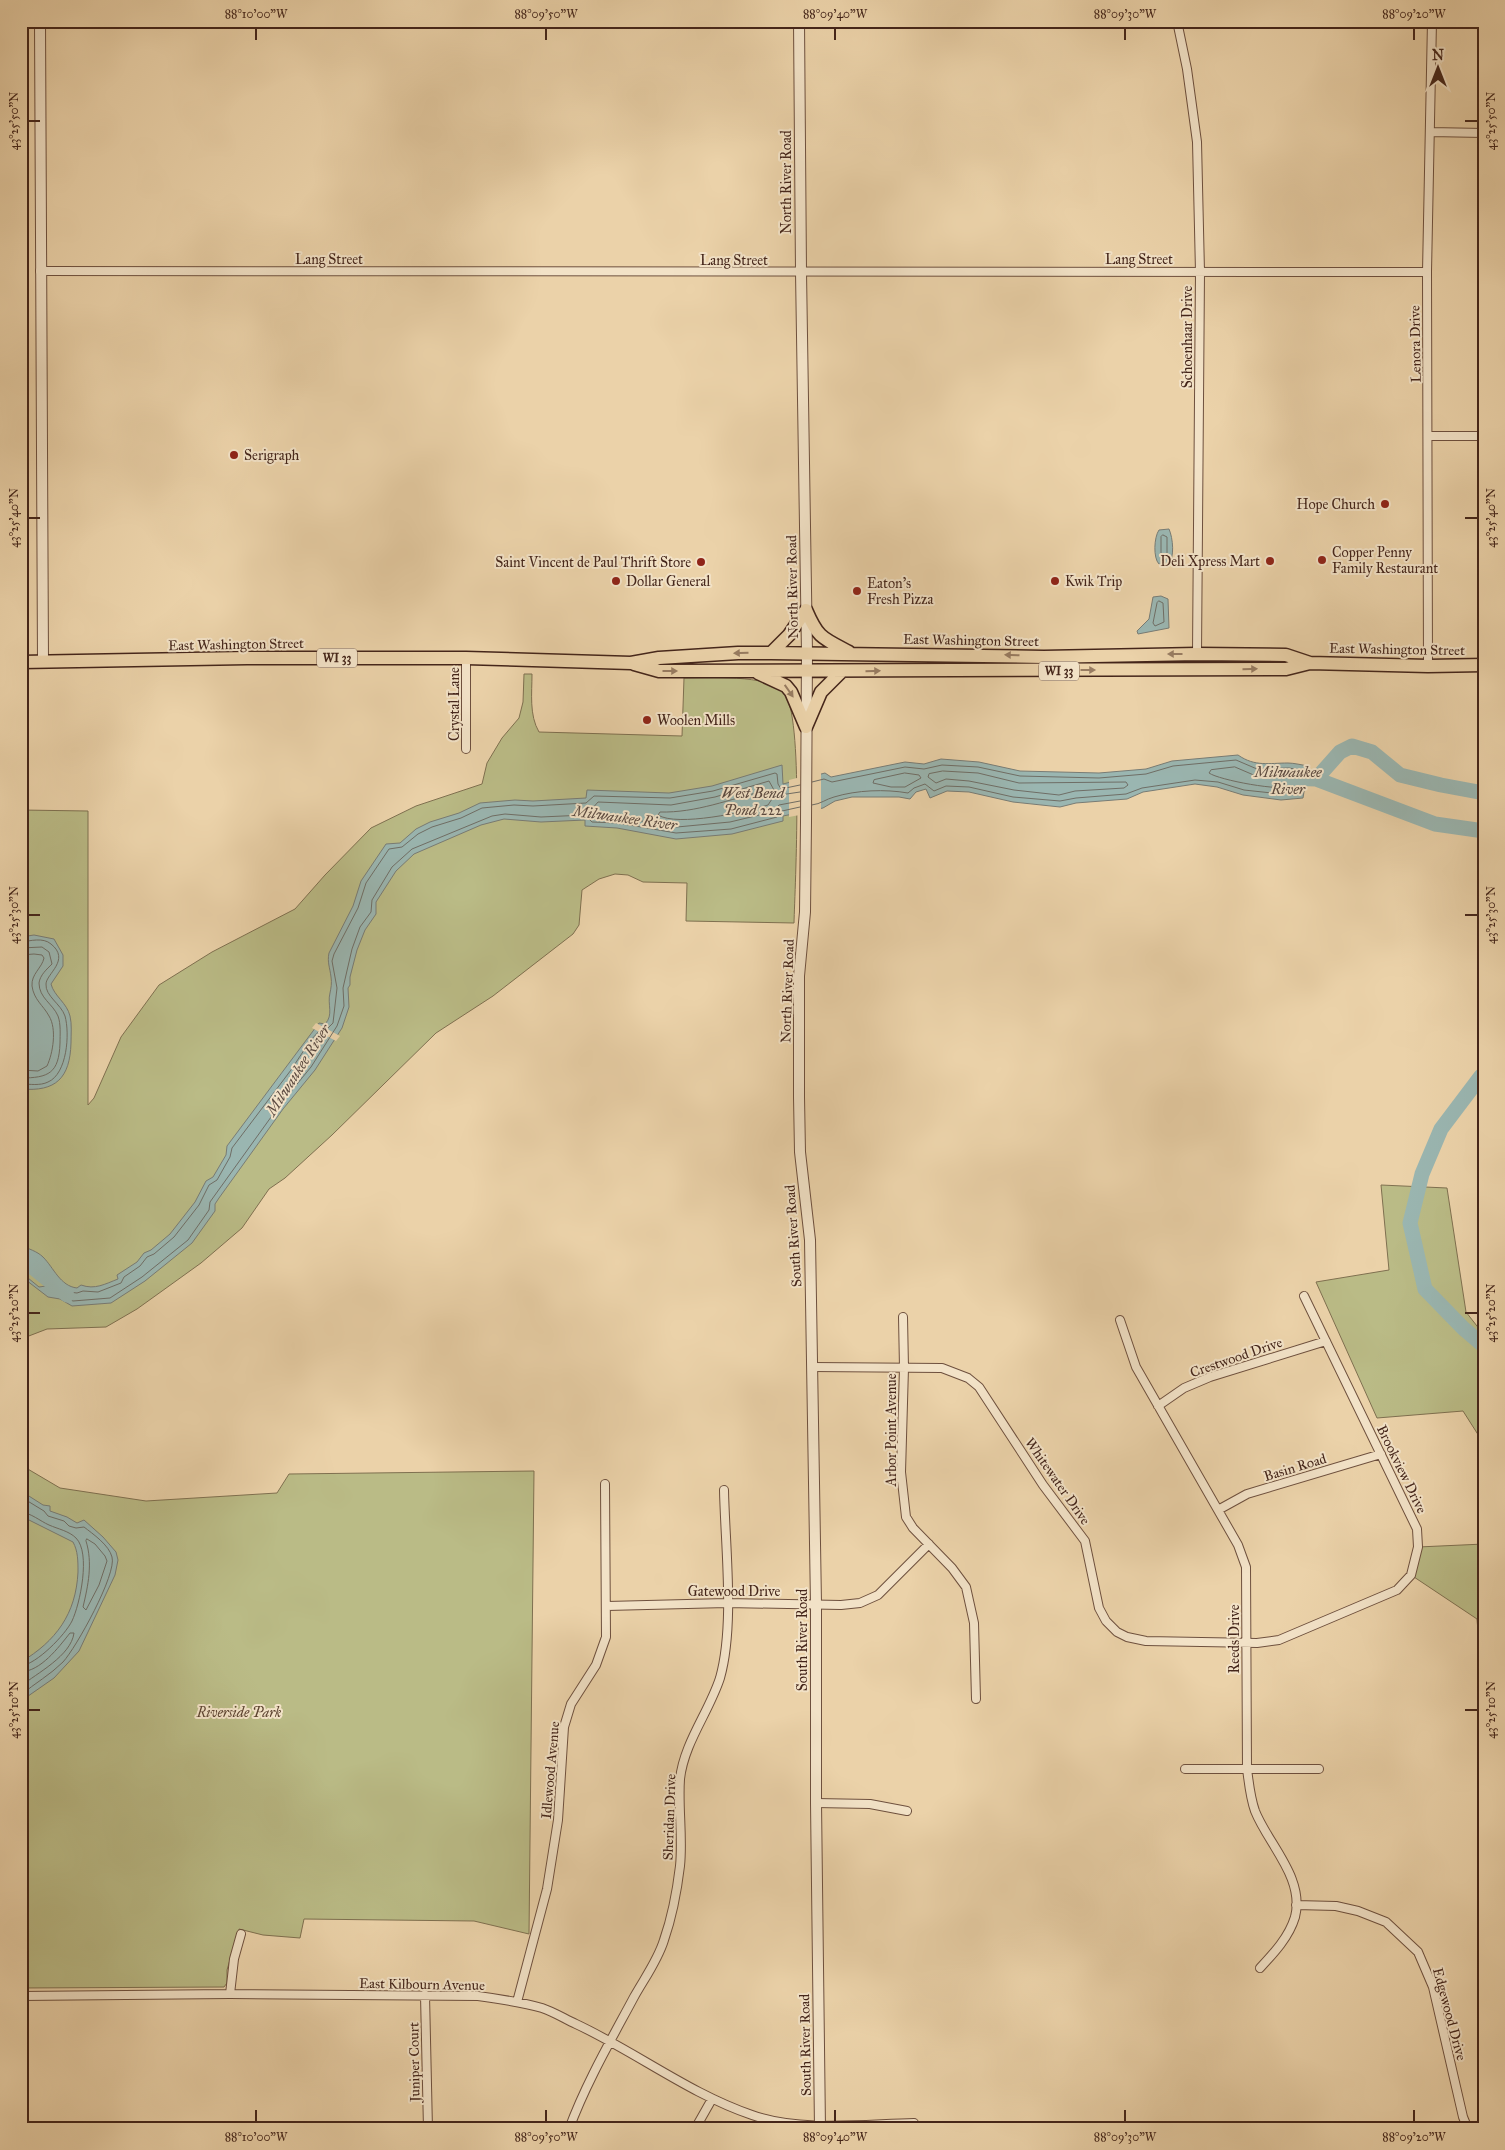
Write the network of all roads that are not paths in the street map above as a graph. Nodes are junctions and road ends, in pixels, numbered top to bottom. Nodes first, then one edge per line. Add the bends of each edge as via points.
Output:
1 (40, 21) edge
2 (799, 21) edge
3 (1177, 21) edge
4 (1432, 21) edge
5 (1430, 132) junction
6 (1484, 133) edge
7 (40, 271) junction
8 (801, 272) junction
9 (1200, 272) junction
10 (1427, 272) junction
11 (1429, 436) junction
12 (1484, 436) edge
13 (806, 610) junction
14 (771, 652) junction
15 (807, 653) junction
16 (851, 653) junction
17 (1197, 654) junction
18 (466, 658) junction
19 (21, 662) edge
20 (43, 662) junction
21 (631, 663) junction
22 (1310, 663) junction
23 (1484, 665) edge
24 (1428, 666) junction
25 (756, 671) junction
26 (807, 671) junction
27 (842, 671) junction
28 (806, 727) junction
29 (466, 750) dead end
30 (800, 1152) joint
31 (1304, 1296) dead end
32 (903, 1317) dead end
33 (1120, 1320) dead end
34 (1326, 1341) junction
35 (812, 1367) junction
36 (904, 1368) junction
37 (1158, 1406) junction
38 (1381, 1454) junction
39 (605, 1484) dead end
40 (724, 1490) dead end
41 (1218, 1510) junction
42 (929, 1544) junction
43 (727, 1603) junction
44 (816, 1604) junction
45 (606, 1606) junction
46 (1246, 1643) junction
47 (976, 1700) dead end
48 (1185, 1769) dead end
49 (1247, 1769) junction
50 (1319, 1769) dead end
51 (816, 1803) junction
52 (907, 1811) dead end
53 (1296, 1904) junction
54 (241, 1934) dead end
55 (1260, 1968) dead end
56 (230, 1994) junction
57 (425, 1995) junction
58 (21, 1996) edge
59 (517, 2002) junction
60 (610, 2040) junction
61 (712, 2099) junction
62 (914, 2123) dead end
63 (820, 2127) edge
64 (428, 2129) edge
65 (569, 2129) edge
66 (695, 2129) edge
67 (1468, 2129) edge

1 - 7 street
2 - 8 street, North River Road
3 - 9 street, Schoenhaar Drive via 1197,142
4 - 5 street, Lenora Drive
5 - 6 street
5 - 10 street, Lenora Drive
7 - 8 street, Lang Street
7 - 20 street
8 - 9 street, Lang Street
8 - 13 street, North River Road
9 - 10 street, Lang Street
9 - 17 street, Schoenhaar Drive
10 - 11 street, Lenora Drive
11 - 12 street
11 - 24 street, Lenora Drive
13 - 14 main road via 789,635
13 - 15 street, North River Road
13 - 16 main road via 814,630
14 - 15 main road, East Washington Street / WI 33
14 -> 21 main road, East Washington Street / WI 33 via 661,658
15 - 16 main road, East Washington Street / WI 33
15 - 26 street, North River Road
17 -> 16 main road, East Washington Street / WI 33
17 - 22 main road, East Washington Street / WI 33 via 1286,655
18 - 20 main road, East Washington Street / WI 33
18 - 21 main road, East Washington Street / WI 33
18 - 29 street, Crystal Lane
19 - 20 main road, East Washington Street / WI 33
21 -> 25 main road, East Washington Street / WI 33 via 659,671
22 - 24 main road, East Washington Street / WI 33
27 -> 22 main road, East Washington Street / WI 33 via 1286,668
23 - 24 main road, East Washington Street / WI 33
25 - 26 main road, East Washington Street / WI 33
25 -> 28 main road via 786,686
26 - 27 main road, East Washington Street / WI 33
26 - 28 street, North River Road
27 - 28 main road via 821,692
28 - 30 street, North River Road via 804,912 799,976
30 - 35 street, South River Road via 810,1240
31 - 34 street, Brookview Drive
32 - 36 street, Arbor Point Avenue
33 - 37 street, Reeds Drive via 1136,1367
34 - 37 street, Crestwood Drive via 1210,1377 1184,1388
34 - 38 street, Brookview Drive
35 - 36 street, Whitewater Drive
35 - 44 street, South River Road
36 - 42 street, Arbor Point Avenue via 901,1472 906,1517 912,1528
36 - 46 street, Whitewater Drive via 942,1368 968,1378 979,1388 1043,1485 1085,1541 1099,1608 1117,1632 1146,1641
37 - 41 street, Reeds Drive
38 - 41 street, Basin Road via 1247,1494
38 - 46 street, Brookview Drive via 1417,1529 1418,1547 1411,1575 1397,1590 1279,1640
39 - 45 street, Idlewood Avenue
40 - 43 street, Sheridan Drive
41 - 46 street, Reeds Drive via 1238,1545 1246,1567
42 - 44 street, Gatewood Drive via 878,1595 860,1603
42 - 47 street, Arbor Point Avenue via 966,1587 974,1623
43 - 44 street, Gatewood Drive
43 - 45 street, Gatewood Drive
43 - 60 street, Sheridan Drive via 726,1647 720,1677 686,1753 680,1779 680,1865 664,1942
44 - 51 street, South River Road
45 - 59 street, Idlewood Avenue via 606,1637 596,1665 571,1704 564,1727 558,1820 547,1889
46 - 49 street, Reeds Drive
48 - 49 street
49 - 50 street
49 - 53 street, Reeds Drive via 1256,1812 1292,1879
51 - 52 street via 870,1804
51 - 63 street, South River Road
53 - 55 street, Reeds Drive via 1295,1917 1287,1934
53 - 67 street, Edgewood Drive via 1336,1906 1386,1922 1418,1952 1433,1987
54 - 56 street
56 - 57 street, East Kilbourn Avenue
56 - 58 street, East Kilbourn Avenue
57 - 59 street, East Kilbourn Avenue via 478,1996
57 - 64 street, Juniper Court
59 - 60 street, East Kilbourn Avenue via 543,2009
60 - 61 street, East Kilbourn Avenue
60 - 65 street, Sheridan Drive
61 - 63 street, East Kilbourn Avenue via 753,2116
61 - 66 street
62 - 63 street, East Kilbourn Avenue

